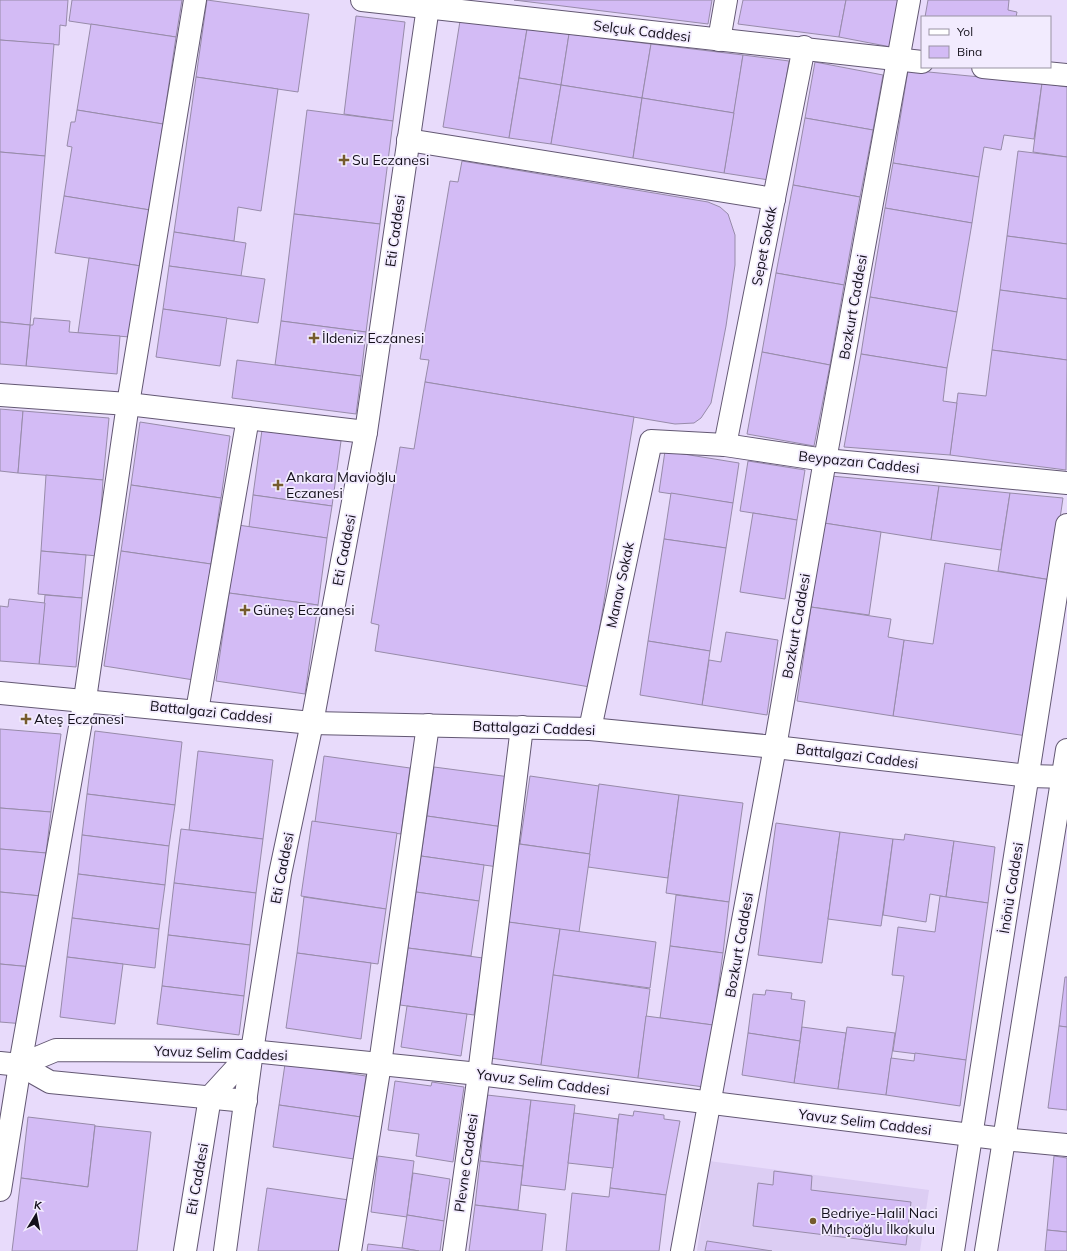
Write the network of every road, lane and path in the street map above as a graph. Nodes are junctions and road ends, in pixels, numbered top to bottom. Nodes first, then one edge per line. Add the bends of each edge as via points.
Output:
1 (195, 0) edge
2 (362, 0) edge
3 (726, 0) edge
4 (909, 0) edge
5 (428, 3) edge
6 (719, 40) junction
7 (804, 47) junction
8 (898, 59) junction
9 (921, 62) edge
10 (995, 68) edge
11 (1067, 74) edge
12 (408, 140) junction
13 (774, 199) junction
14 (0, 395) edge
15 (128, 404) junction
16 (248, 418) junction
17 (366, 432) junction
18 (651, 440) joint
19 (725, 445) junction
20 (824, 460) junction
21 (1067, 483) edge
22 (1067, 525) edge
23 (0, 693) edge
24 (85, 700) junction
25 (198, 711) junction
26 (312, 722) junction
27 (428, 725) junction
28 (522, 727) junction
29 (590, 729) junction
30 (775, 747) junction
31 (1067, 750) edge
32 (1029, 776) junction
33 (1065, 777) edge
34 (252, 1051) junction
35 (10, 1064) edge
36 (380, 1064) junction
37 (478, 1074) junction
38 (210, 1098) junction
39 (246, 1101) junction
40 (710, 1103) junction
41 (971, 1134) junction
42 (1003, 1139) junction
43 (1067, 1145) edge
44 (0, 1190) edge
45 (185, 1251) edge
46 (225, 1251) edge
47 (350, 1251) edge
48 (454, 1251) edge
49 (682, 1251) edge
50 (953, 1251) edge
51 (986, 1251) edge

1 - 15 street
2 - 5 street, Selçuk Caddesi
3 - 6 street
4 - 8 street, Bozkurt Caddesi
5 - 6 street, Selçuk Caddesi
5 - 12 street, Eti Caddesi
6 - 7 street, Selçuk Caddesi
7 - 8 street, Selçuk Caddesi
7 - 13 street, Sepet Sokak
8 - 9 street, Selçuk Caddesi
8 - 20 street, Bozkurt Caddesi
10 - 11 street
12 - 13 street
12 - 17 street, Eti Caddesi
13 - 19 street, Sepet Sokak
14 - 15 street
15 - 16 street
15 - 24 street
16 - 17 street
16 - 25 street
17 - 26 street, Eti Caddesi
18 - 19 street, Beypazarı Caddesi
18 - 29 street, Manav Sokak
19 - 20 street, Beypazarı Caddesi
20 - 21 street, Beypazarı Caddesi
20 - 30 street, Bozkurt Caddesi
22 - 32 street, İnönü Caddesi
23 - 24 street, Battalgazi Caddesi
24 - 25 street, Battalgazi Caddesi
24 - 35 street
25 - 26 street, Battalgazi Caddesi
26 - 27 street, Battalgazi Caddesi
26 - 34 street, Eti Caddesi via 280,874
27 - 28 street, Battalgazi Caddesi
27 - 36 street
28 - 29 street, Battalgazi Caddesi
28 - 37 street, Plevne Caddesi
29 - 30 street, Battalgazi Caddesi
30 - 32 street, Battalgazi Caddesi
30 - 40 street, Bozkurt Caddesi
31 - 33 street
32 - 33 street, Battalgazi Caddesi
32 - 41 street, İnönü Caddesi
33 - 42 street
34 - 35 street, Yavuz Selim Caddesi via 56,1050
34 - 36 street, Yavuz Selim Caddesi
34 - 38 street
34 - 39 street, Eti Caddesi
35 - 38 street via 50,1082
35 - 44 street
36 - 37 street, Yavuz Selim Caddesi
36 - 47 street
37 - 40 street, Yavuz Selim Caddesi
37 - 48 street, Plevne Caddesi
38 - 39 street
38 - 45 street, Eti Caddesi
39 - 46 street, Eti Caddesi
40 - 41 street, Yavuz Selim Caddesi
40 - 49 street, Bozkurt Caddesi
41 - 42 street, Yavuz Selim Caddesi
41 - 50 street, İnönü Caddesi
42 - 43 street, Yavuz Selim Caddesi
42 - 51 street

